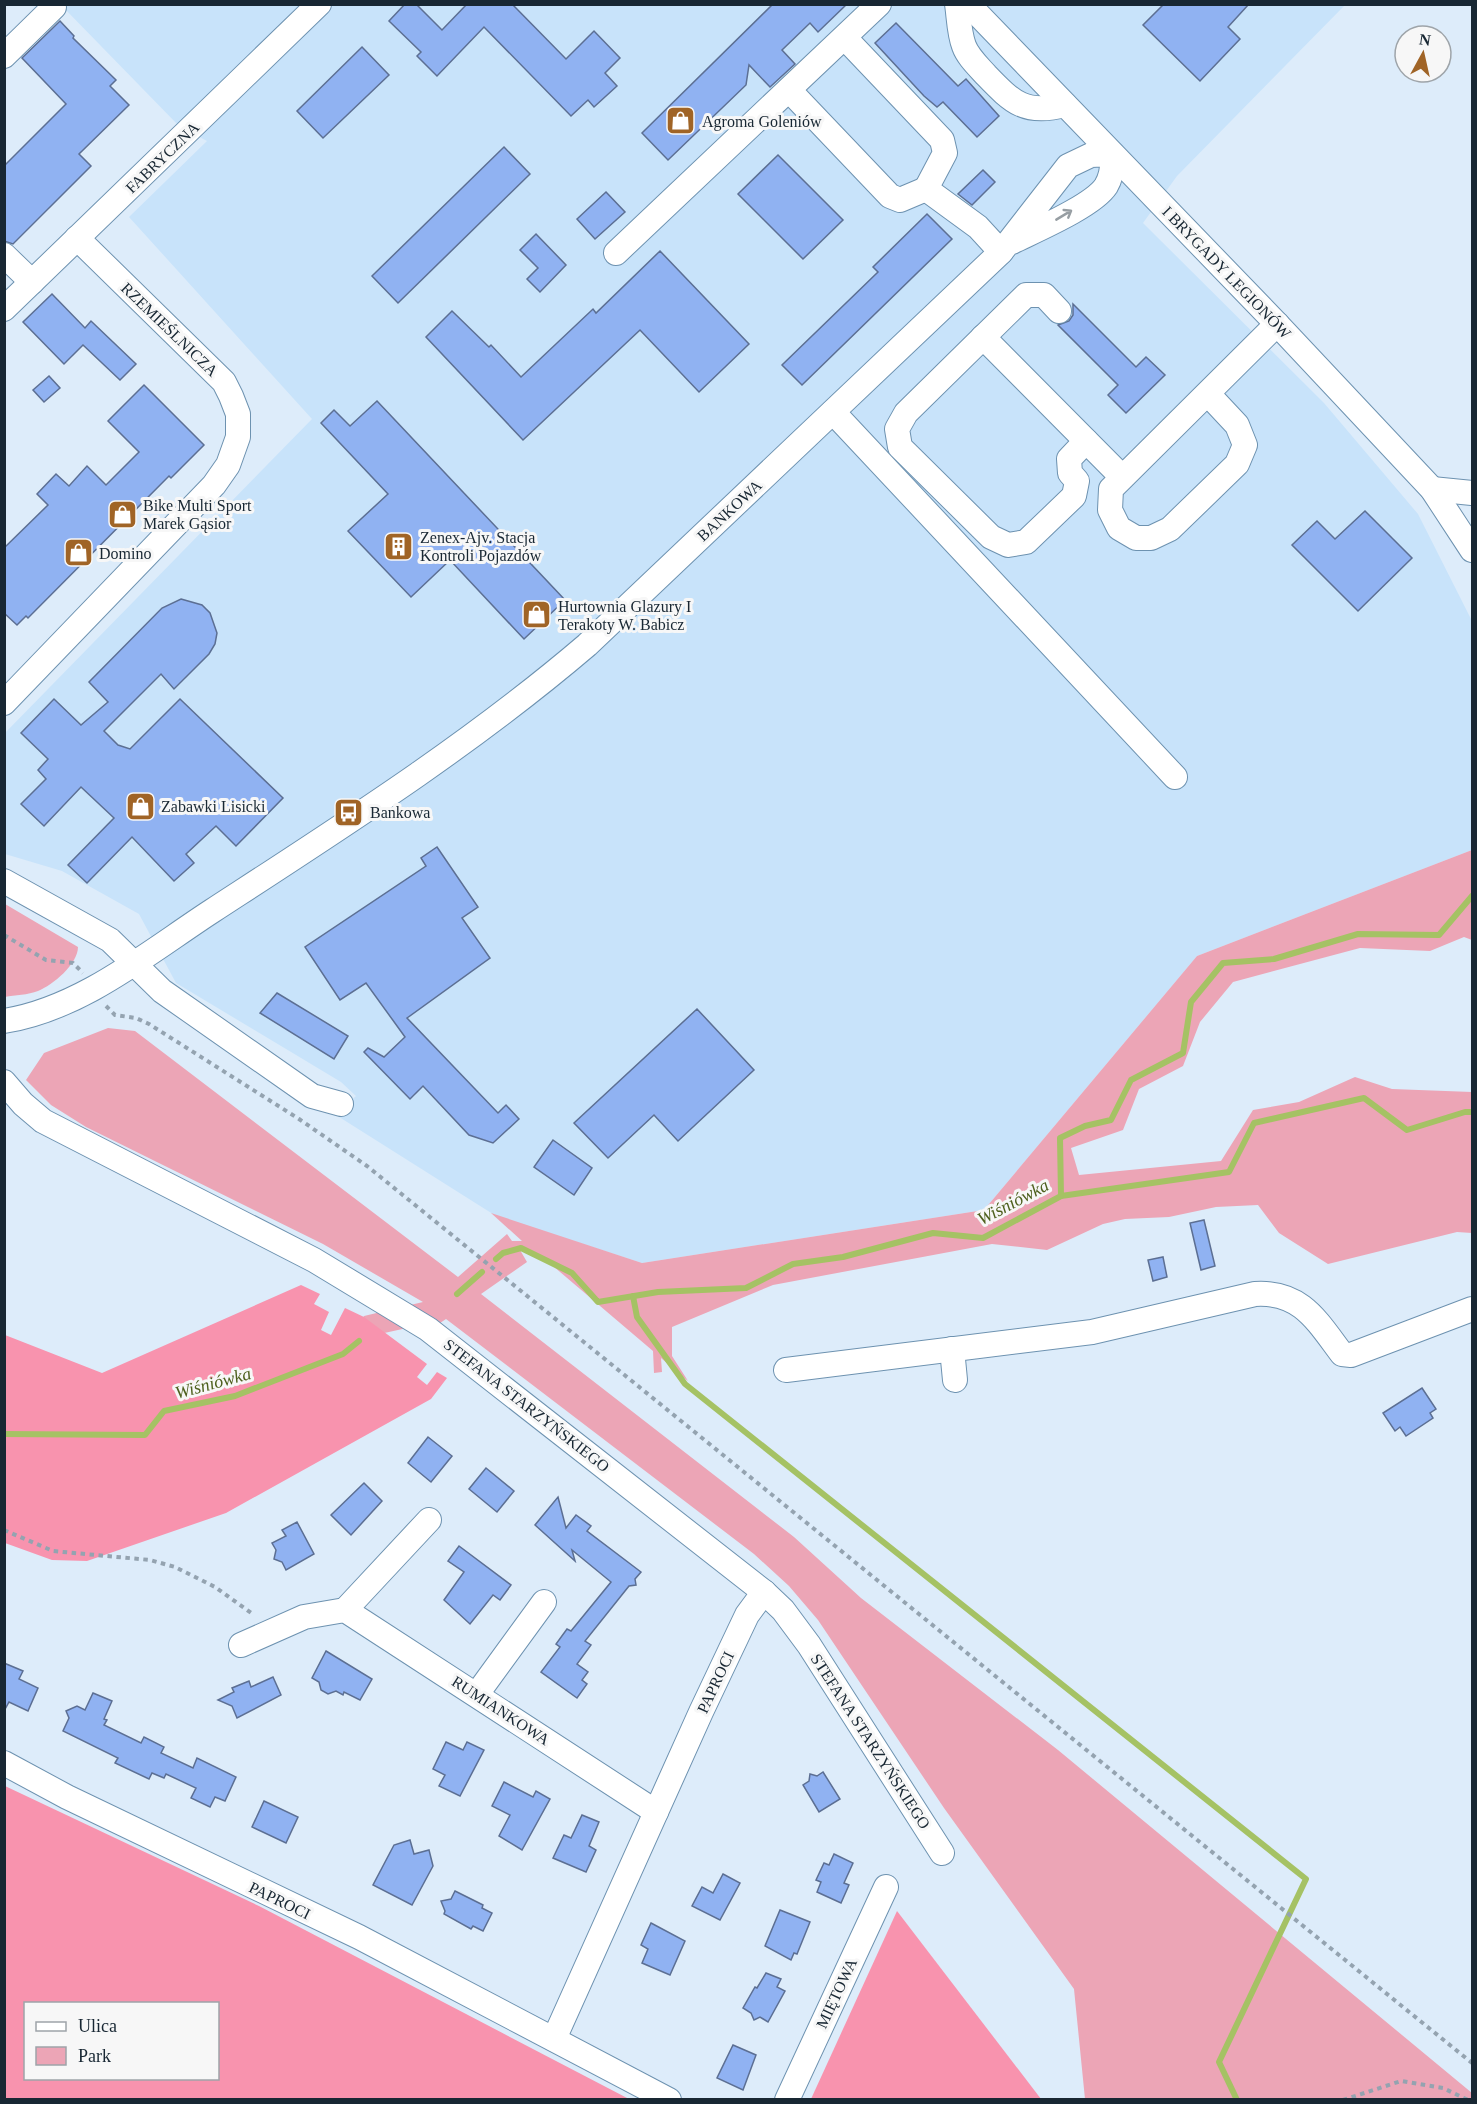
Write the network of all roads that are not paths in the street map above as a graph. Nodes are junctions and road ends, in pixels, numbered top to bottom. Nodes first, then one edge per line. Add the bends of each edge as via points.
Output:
1 (319, 4) edge
2 (879, 4) edge
3 (957, 4) edge
4 (968, 4) edge
5 (54, 7) dead end
6 (845, 38) junction
7 (4, 56) edge
8 (789, 90) junction
9 (1067, 106) junction
10 (1112, 154) junction
11 (1068, 166) junction
12 (926, 189) junction
13 (1098, 195) junction
14 (1154, 196) junction
15 (77, 238) junction
16 (1006, 247) junction
17 (616, 253) dead end
18 (4, 255) edge
19 (32, 282) junction
20 (4, 309) edge
21 (1059, 311) dead end
22 (1277, 324) junction
23 (983, 337) junction
24 (1208, 394) junction
25 (833, 412) junction
26 (1086, 441) junction
27 (1122, 477) junction
28 (1432, 489) junction
29 (1473, 493) edge
30 (1473, 550) edge
31 (4, 703) edge
32 (1175, 777) dead end
33 (4, 881) edge
34 (133, 962) junction
35 (4, 1021) edge
36 (4, 1082) edge
37 (341, 1104) dead end
38 (1473, 1309) edge
39 (952, 1349) junction
40 (786, 1370) dead end
41 (955, 1380) dead end
42 (429, 1520) dead end
43 (764, 1592) junction
44 (544, 1602) dead end
45 (345, 1610) junction
46 (241, 1645) dead end
47 (477, 1694) junction
48 (4, 1763) edge
49 (656, 1812) junction
50 (942, 1853) dead end
51 (886, 1887) dead end
52 (555, 2039) junction
53 (669, 2100) edge
54 (787, 2100) edge

1 - 15 street, FABRYCZNA
2 - 6 street
3 - 9 street via 963,45 970,58 1011,101 1044,110
4 - 9 street, I BRYGADY LEGIONÓW
5 - 7 street
6 - 8 street
6 - 12 street via 942,140 945,153
8 - 12 street via 890,196 900,200
8 - 17 street
9 - 10 street, I BRYGADY LEGIONÓW
9 - 11 street, BANKOWA via 1074,138
10 - 11 street, BANKOWA via 1091,154
10 - 13 street via 1112,172
10 - 14 street, I BRYGADY LEGIONÓW
11 - 16 street, BANKOWA
12 - 16 street
13 - 14 street, BANKOWA via 1119,192
16 -> 13 street, BANKOWA
14 - 22 street, I BRYGADY LEGIONÓW
15 - 19 street, FABRYCZNA
15 - 31 street, RZEMIEŚLNICZA via 224,382 238,414 238,437 228,465 214,484
16 - 25 street, BANKOWA
18 - 19 street
19 - 20 street, FABRYCZNA
21 - 23 street via 1044,295 1026,295
22 - 24 street
22 - 28 street, I BRYGADY LEGIONÓW
23 - 26 street
23 - 26 street via 906,413 897,429 900,447 991,537 1008,545 1026,542 1074,495 1077,481 1070,473 1069,459
24 - 27 street
24 - 27 street via 1237,425 1245,445 1237,464 1170,529 1151,538 1136,538 1119,528 1110,510 1112,489
25 - 32 street
25 - 34 street, BANKOWA via 587,645 527,696 465,743
26 - 27 street
28 - 29 street
28 - 30 street, I BRYGADY LEGIONÓW
33 - 34 street via 110,940
34 - 35 street, BANKOWA via 93,988 42,1011
34 - 37 street via 162,991 312,1096
36 - 43 street, STEFANA STARZYŃSKIEGO via 43,1121 314,1260 428,1329
38 - 39 street via 1351,1355 1342,1354 1304,1307 1272,1293 1092,1332
39 - 40 street
39 - 41 street
42 - 45 street
43 - 49 street, PAPROCI via 735,1639
43 - 50 street, STEFANA STARZYŃSKIEGO via 809,1645
44 - 47 street
45 - 46 street via 303,1617
45 - 47 street, RUMIANKOWA
47 - 49 street, RUMIANKOWA
48 - 52 street, PAPROCI via 359,1937
49 - 52 street, PAPROCI
51 - 54 street, MIĘTOWA
52 - 53 street, PAPROCI

